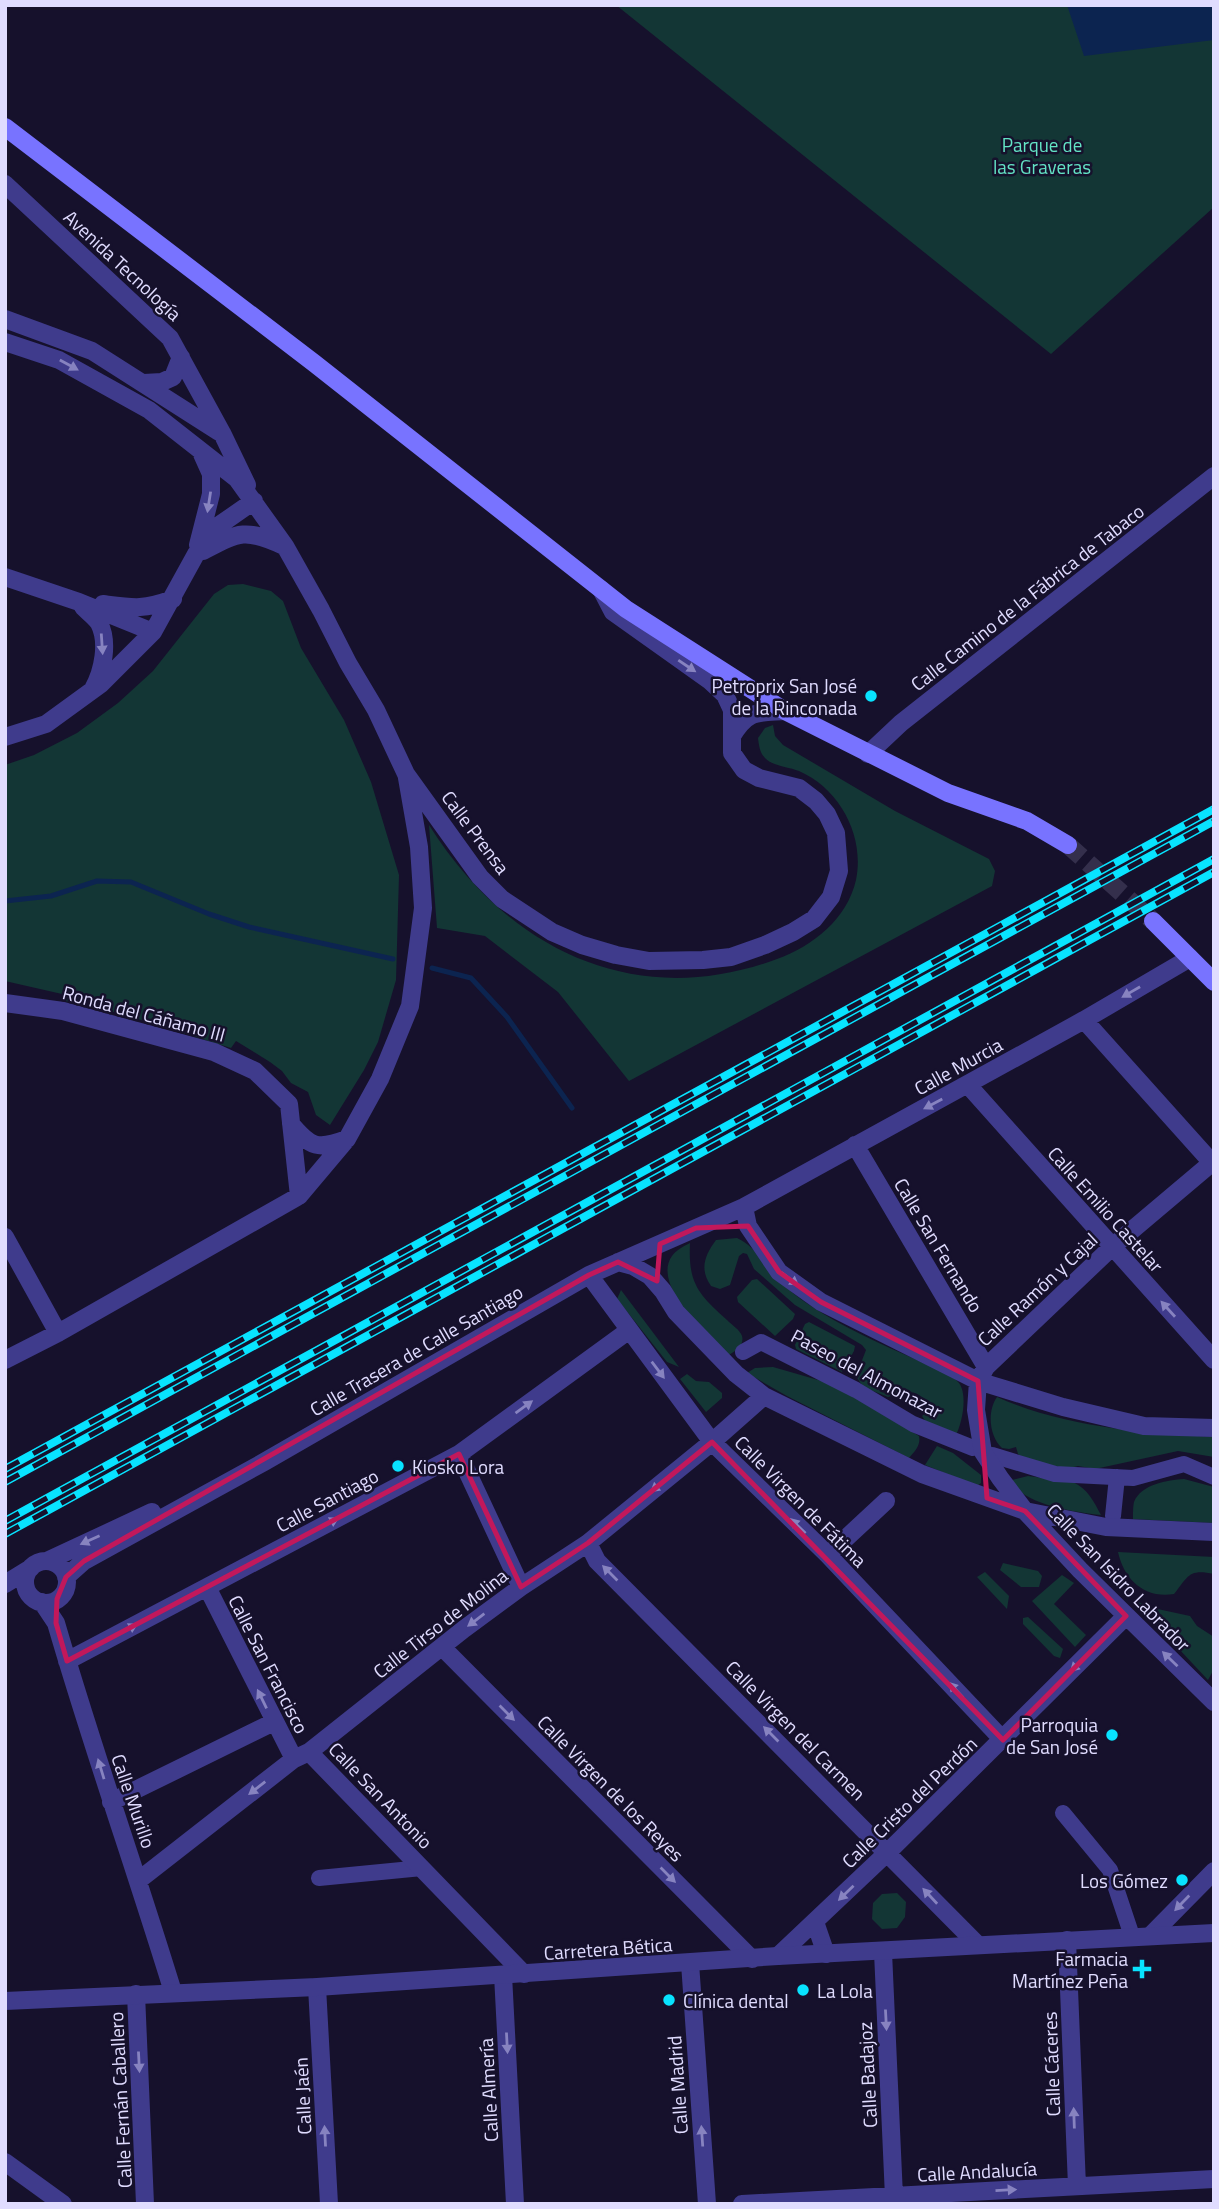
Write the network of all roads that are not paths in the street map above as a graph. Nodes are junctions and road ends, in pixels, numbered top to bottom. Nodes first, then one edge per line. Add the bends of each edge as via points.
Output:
1 (5, 127) edge
2 (5, 184) edge
3 (5, 206) edge
4 (31, 208) junction
5 (5, 319) edge
6 (5, 342) edge
7 (181, 357) junction
8 (144, 383) junction
9 (222, 433) junction
10 (201, 451) junction
11 (1214, 476) edge
12 (254, 501) junction
13 (285, 546) junction
14 (196, 554) junction
15 (5, 577) edge
16 (601, 589) junction
17 (173, 599) junction
18 (79, 601) junction
19 (153, 632) junction
20 (91, 692) junction
21 (785, 710) junction
22 (732, 736) junction
23 (5, 737) edge
24 (868, 754) junction
25 (406, 774) junction
26 (1068, 845) tunnel mouth
27 (1153, 921) tunnel mouth
28 (1190, 958) junction
29 (1214, 982) edge
30 (5, 1003) edge
31 (1084, 1020) junction
32 (968, 1084) junction
33 (291, 1124) junction
34 (347, 1139) junction
35 (855, 1145) junction
36 (1213, 1163) edge
37 (299, 1196) junction
38 (744, 1207) junction
39 (748, 1226) junction
40 (696, 1228) junction
41 (5, 1237) edge
42 (660, 1244) junction
43 (1112, 1247) junction
44 (618, 1262) junction
45 (589, 1275) junction
46 (663, 1292) junction
47 (628, 1331) junction
48 (58, 1333) junction
49 (743, 1352) dead end
50 (5, 1360) edge
51 (1214, 1360) edge
52 (982, 1374) junction
53 (764, 1396) junction
54 (1214, 1428) edge
55 (712, 1442) junction
56 (983, 1452) junction
57 (459, 1454) junction
58 (264, 1462) junction
59 (1117, 1477) junction
60 (1214, 1477) edge
61 (984, 1497) junction
62 (886, 1500) dead end
63 (1025, 1511) junction
64 (1113, 1516) dead end
65 (1084, 1523) junction
66 (1214, 1532) edge
67 (588, 1544) junction
68 (828, 1555) junction
69 (1068, 1556) junction
70 (39, 1564) junction
71 (66, 1577) junction
72 (5, 1587) edge
73 (207, 1587) junction
74 (521, 1587) junction
75 (42, 1598) junction
76 (1126, 1616) junction
77 (442, 1647) junction
78 (67, 1661) junction
79 (1214, 1702) edge
80 (274, 1722) junction
81 (1003, 1740) junction
82 (301, 1755) junction
83 (111, 1802) junction
84 (1063, 1813) dead end
85 (888, 1852) junction
86 (422, 1868) junction
87 (1214, 1871) edge
88 (319, 1878) dead end
89 (139, 1880) junction
90 (815, 1922) junction
91 (1214, 1933) edge
92 (1132, 1936) junction
93 (1150, 1936) junction
94 (1067, 1940) junction
95 (978, 1945) junction
96 (883, 1952) junction
97 (826, 1954) junction
98 (778, 1956) junction
99 (752, 1959) junction
100 (690, 1963) junction
101 (524, 1974) junction
102 (503, 1975) junction
103 (317, 1987) junction
104 (173, 1992) junction
105 (136, 1994) junction
106 (5, 2001) edge
107 (5, 2162) edge
108 (1214, 2179) edge
109 (1077, 2186) junction
110 (894, 2196) junction
111 (63, 2204) edge
112 (145, 2204) edge
113 (329, 2204) edge
114 (515, 2204) edge
115 (707, 2204) edge
116 (742, 2204) edge

1 - 16 main road
2 - 4 street, Avenida Tecnología
3 - 4 street
4 - 7 street, Avenida Tecnología via 170,338
5 - 8 street via 92,351
6 -> 10 street via 59,360 149,410
7 - 8 street via 173,377
7 - 9 street, Avenida Tecnología
8 - 9 street
9 - 12 street, Avenida Tecnología
10 - 12 street via 237,479
10 -> 14 street via 211,474 211,495
11 - 24 street, Calle Camino de la Fábrica de Tabaco
12 - 13 street, Calle Prensa
12 - 14 street via 218,526
13 - 14 street via 247,533
13 - 25 street, Calle Prensa via 376,710
14 - 17 street
15 - 18 street
16 - 21 main road
16 -> 22 street, Calle Prensa via 613,612 725,695 732,710
17 - 18 street via 148,608
17 - 19 street
18 - 19 street
18 -> 20 street via 98,623 105,644
19 - 20 street
20 - 23 street via 46,724
21 - 22 street via 750,715 741,720
21 - 24 main road
22 - 25 street, Calle Prensa via 732,752 744,770 799,788 827,814 836,833 839,871 831,897 814,919 731,957 649,961 615,955 552,932 502,899 480,877
24 - 26 main road via 948,793 1027,821
25 - 34 street via 419,847 423,908 410,1006 380,1079
27 - 28 main road
28 - 29 main road
28 -> 31 street, Calle Murcia
30 - 33 street, Ronda del Cáñamo III via 63,1011 214,1052 255,1071 289,1104
31 - 32 street, Calle Murcia
31 - 36 street
32 -> 35 street, Calle Murcia
32 - 43 street, Calle Emilio Castelar
33 - 34 street via 313,1145
33 - 37 street, Ronda del Cáñamo III
34 - 37 street
35 - 38 street, Calle Murcia
35 - 52 street, Calle San Fernando
36 - 43 street, Calle Ramón y Cajal
37 - 48 street
38 - 39 street
38 - 40 street, Calle Murcia
39 - 40 street
39 -> 52 street via 779,1272 821,1303
40 - 42 street, Calle Murcia
41 - 48 street
42 - 44 street, Calle Trasera de Calle Santiago
42 - 46 street via 658,1269
51 -> 43 street, Calle Emilio Castelar
43 - 52 street, Calle Ramón y Cajal
44 - 45 street, Calle Trasera de Calle Santiago
44 - 46 street via 650,1276
45 - 47 street, Calle Virgen de Fátima
45 - 58 street, Calle Trasera de Calle Santiago
46 - 53 street via 676,1312 736,1374
47 -> 55 street, Calle Virgen de Fátima
57 -> 47 street, Calle Santiago
48 - 50 street
49 - 56 street, Paseo del Almonazar via 761,1342 913,1424
52 - 54 street via 1062,1407 1144,1426
52 - 56 street via 976,1410
53 - 55 street, Calle Tirso de Molina
53 - 61 street via 922,1474
55 -> 67 street, Calle Tirso de Molina
68 -> 55 street, Calle Virgen de Fátima
56 - 59 street, Paseo del Almonazar via 1055,1474
56 - 61 street via 988,1474
56 - 63 street, Calle San Isidro Labrador
73 -> 57 street, Calle Santiago
57 - 74 street
58 -> 70 street, Calle Trasera de Calle Santiago
58 - 71 street, Calle Trasera de Calle Santiago via 84,1561
59 - 60 street, Paseo del Almonazar via 1132,1478 1184,1464
59 - 64 street
61 - 63 street
62 - 68 street
63 - 65 street
63 - 69 street, Calle San Isidro Labrador
65 - 66 street
65 - 69 street via 1070,1534
67 - 74 street, Calle Tirso de Molina
85 -> 67 street, Calle Virgen del Carmen via 597,1561
81 -> 68 street, Calle Virgen de Fátima
69 - 76 street, Calle San Isidro Labrador
70 - 71 street via 59,1566
70 - 72 street, Calle Trasera de Calle Santiago
70 - 75 street via 25,1579
71 - 75 street via 65,1590
72 - 75 street, Calle Trasera de Calle Santiago
78 -> 73 street, Calle Santiago
80 -> 73 street, Calle San Francisco
74 -> 77 street, Calle Tirso de Molina
75 - 78 street, Calle Murillo via 56,1622
79 -> 76 street, Calle San Isidro Labrador
76 -> 81 street, Calle Cristo del Perdón
77 - 82 street, Calle Tirso de Molina
77 -> 99 street, Calle Virgen de los Reyes
83 -> 78 street, Calle Murillo
80 - 82 street, Calle San Francisco
80 - 83 street
81 - 85 street, Calle Cristo del Perdón
82 - 86 street, Calle San Antonio
82 -> 89 street, Calle Tirso de Molina
83 - 89 street, Calle Murillo
84 - 92 street via 1110,1870
85 -> 90 street, Calle Cristo del Perdón
95 -> 85 street, Calle Virgen del Carmen
86 - 88 street, Calle San Antonio
86 - 101 street, Calle San Antonio
87 -> 93 street
89 - 104 street, Calle Murillo
90 - 97 street
90 - 98 street, Calle Cristo del Perdón
91 - 93 street, Carretera Bética
92 - 93 street, Carretera Bética
92 - 94 street, Carretera Bética
94 - 95 street, Carretera Bética
109 -> 94 street, Calle Cáceres
95 - 96 street, Carretera Bética
96 - 97 street, Carretera Bética
96 -> 110 street, Calle Badajoz
97 - 98 street, Carretera Bética
98 - 99 street, Carretera Bética
99 - 100 street, Carretera Bética
100 - 101 street, Carretera Bética
115 -> 100 street, Calle Madrid
101 - 102 street, Carretera Bética
102 - 103 street, Carretera Bética
102 -> 114 street, Calle Almería
103 - 104 street, Carretera Bética
113 -> 103 street, Calle Jaén
104 - 105 street, Carretera Bética
105 - 106 street, Carretera Bética
105 -> 112 street, Calle Fernán Caballero
107 - 111 street
108 - 109 street, Calle Andalucía
110 -> 109 street, Calle Andalucía
110 - 116 street, Calle Andalucía

